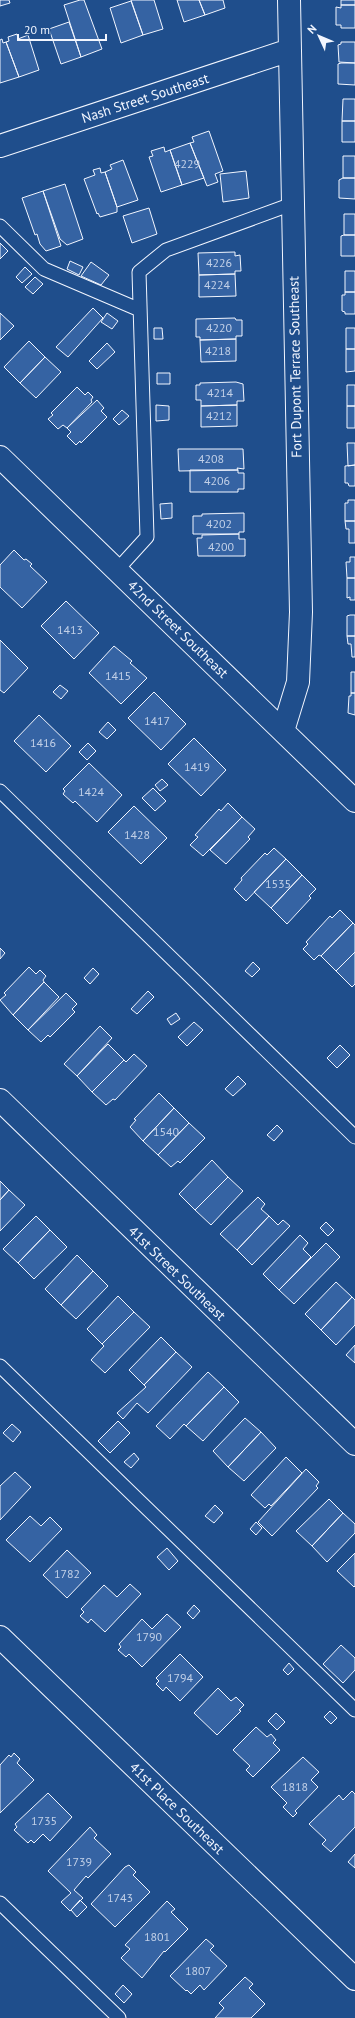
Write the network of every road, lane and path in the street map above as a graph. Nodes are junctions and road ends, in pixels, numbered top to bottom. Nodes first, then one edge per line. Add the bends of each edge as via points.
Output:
1 (290, 0) edge
2 (290, 50) junction
3 (0, 146) edge
4 (292, 204) junction
5 (0, 226) edge
6 (140, 310) junction
7 (0, 457) edge
8 (117, 570) junction
9 (283, 731) junction
10 (0, 791) edge
11 (355, 801) edge
12 (0, 1100) edge
13 (355, 1137) edge
14 (0, 1366) edge
15 (355, 1444) edge
16 (0, 1637) edge
17 (355, 1710) edge
18 (0, 1903) edge
19 (355, 1979) edge
20 (119, 2018) edge

1 - 2 street, Fort Dupont Terrace Southeast
2 - 3 street, Nash Street Southeast
2 - 4 street, Fort Dupont Terrace Southeast
4 - 6 lane via 166,250 139,272
4 - 9 street, Fort Dupont Terrace Southeast via 301,612 298,682
5 - 6 lane via 44,269
6 - 8 lane via 147,537
7 - 8 street, 42nd Street Southeast
8 - 9 street, 42nd Street Southeast
9 - 11 street, 42nd Street Southeast
10 - 13 lane
12 - 15 street, 41st Street Southeast
14 - 17 lane
16 - 19 street, 41st Place Southeast
18 - 20 lane

